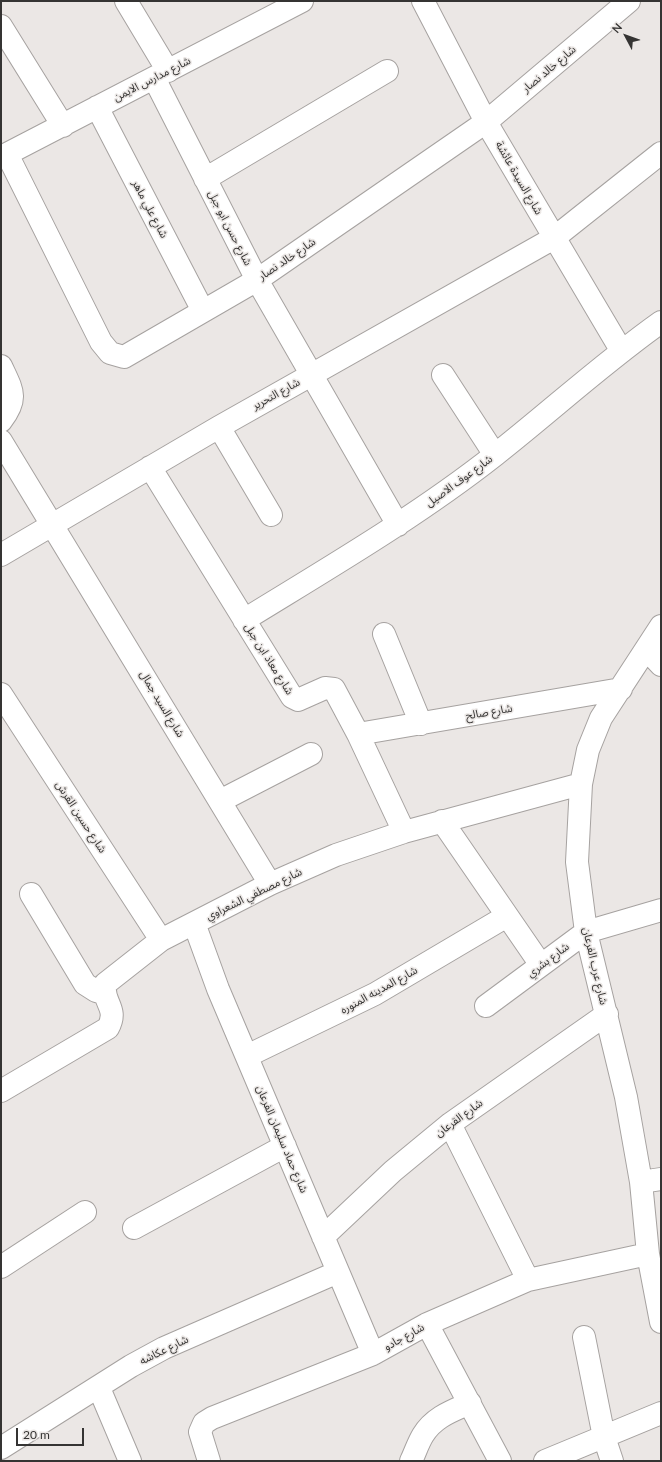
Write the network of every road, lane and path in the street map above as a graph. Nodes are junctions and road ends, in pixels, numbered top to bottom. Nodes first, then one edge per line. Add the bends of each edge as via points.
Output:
1 (126, 1) edge
2 (302, 1) edge
3 (423, 1) edge
4 (629, 1) edge
5 (276, 7) edge
6 (1, 26) edge
7 (387, 71) dead end
8 (161, 74) junction
9 (97, 108) junction
10 (486, 122) junction
11 (62, 126) junction
12 (661, 153) edge
13 (4, 156) edge
14 (205, 179) junction
15 (554, 238) junction
16 (257, 280) junction
17 (203, 311) junction
18 (661, 322) edge
19 (622, 350) junction
20 (1, 366) edge
21 (311, 375) junction
22 (443, 375) dead end
23 (1, 421) edge
24 (219, 427) junction
25 (1, 441) edge
26 (495, 455) junction
27 (150, 467) junction
28 (271, 514) dead end
29 (53, 524) junction
30 (398, 526) junction
31 (1, 555) edge
32 (244, 620) junction
33 (661, 626) edge
34 (384, 634) dead end
35 (646, 649) junction
36 (661, 665) edge
37 (621, 689) junction
38 (1, 694) edge
39 (421, 724) junction
40 (358, 734) junction
41 (311, 754) dead end
42 (581, 784) junction
43 (220, 801) junction
44 (442, 821) junction
45 (404, 832) junction
46 (270, 884) junction
47 (31, 894) dead end
48 (661, 910) edge
49 (507, 916) junction
50 (194, 923) junction
51 (586, 932) junction
52 (161, 940) junction
53 (541, 965) junction
54 (103, 993) junction
55 (486, 1006) dead end
56 (607, 1014) junction
57 (247, 1056) junction
58 (1, 1091) edge
59 (450, 1124) junction
60 (285, 1146) junction
61 (651, 1180) edge
62 (85, 1212) dead end
63 (134, 1228) dead end
64 (323, 1237) junction
65 (648, 1254) junction
66 (1, 1267) edge
67 (338, 1272) junction
68 (528, 1280) junction
69 (661, 1322) edge
70 (428, 1324) junction
71 (584, 1337) dead end
72 (373, 1354) junction
73 (99, 1388) junction
74 (470, 1403) junction
75 (661, 1412) edge
76 (604, 1437) junction
77 (1, 1448) edge
78 (130, 1461) edge
79 (209, 1461) edge
80 (411, 1461) edge
81 (500, 1461) edge
82 (545, 1461) edge
83 (612, 1461) edge

1 - 8 street, شارع حسن ابو جبل
2 - 5 street, شارع مدارس الايمن
3 - 10 street, شارع السيدة عائشة
4 - 10 street, شارع خالد نصار
5 - 8 street, شارع مدارس الايمن
6 - 11 street
7 - 14 street
8 - 9 street, شارع مدارس الايمن
8 - 14 street, شارع حسن ابو جبل
9 - 11 street, شارع مدارس الايمن
9 - 17 street, شارع علي ماهر
10 - 15 street, شارع السيدة عائشة
10 - 16 street, شارع خالد نصار
11 - 13 street, شارع مدارس الايمن
12 - 15 street, شارع التحرير
13 - 17 street, شارع خالد نصار via 101,342 110,353 124,357
14 - 16 street, شارع حسن ابو جبل
15 - 19 street, شارع السيدة عائشة
15 - 21 street, شارع التحرير
16 - 17 street, شارع خالد نصار
16 - 21 street, شارع حسن ابو جبل
18 - 19 street, شارع عوف الاصيل
19 - 26 street, شارع عوف الاصيل
20 - 23 street via 12,394 12,405
21 - 24 street, شارع التحرير
21 - 30 street, شارع حسن ابو جبل
22 - 26 street
24 - 27 street, شارع التحرير
24 - 28 street
25 - 29 street, شارع السيد جمال
26 - 30 street, شارع عوف الاصيل
27 - 29 street, شارع التحرير
27 - 32 street, شارع معاذ ابن جبل
29 - 31 street, شارع التحرير
29 - 43 street, شارع السيد جمال
30 - 32 street, شارع عوف الاصيل
32 - 40 street, شارع معاذ ابن جبل via 292,697 298,700 325,688 334,689
33 - 35 street, شارع عرب الفرعان
34 - 39 street
35 - 36 street
35 - 37 street, شارع عرب الفرعان
37 - 39 street, شارع صالح
37 - 42 street, شارع عرب الفرعان via 601,718 588,750
38 - 52 street, شارع حسين القرش
39 - 40 street, شارع صالح
40 - 45 street, شارع معاذ ابن جبل
41 - 43 street
42 - 44 street, شارع مصطفي الشعراوي
42 - 51 street, شارع عرب الفرعان via 577,862
43 - 46 street, شارع السيد جمال
44 - 45 street, شارع مصطفي الشعراوي
44 - 49 street
45 - 46 street, شارع مصطفي الشعراوي via 336,855
46 - 50 street, شارع مصطفي الشعراوي
47 - 54 street via 85,984
48 - 51 street, شارع بشري
49 - 53 street
49 - 57 street, شارع المدينه المنوره via 375,994
50 - 52 street, شارع مصطفي الشعراوي
50 - 57 street, شارع حماد سليمان الفرعان via 218,989
51 - 53 street, شارع بشري
51 - 56 street, شارع عرب الفرعان
52 - 54 street, شارع مصطفي الشعراوي via 111,978 105,984
53 - 55 street, شارع بشري
54 - 58 street via 112,1010 113,1020 108,1028
56 - 59 street, شارع القرعان
56 - 61 street, شارع عرب الفرعان via 626,1097
57 - 60 street, شارع حماد سليمان الفرعان
59 - 64 street, شارع القرعان via 393,1171
59 - 68 street
60 - 63 street
60 - 64 street, شارع حماد سليمان الفرعان
61 - 65 street, شارع عرب الفرعان
62 - 66 street
64 - 67 street, شارع حماد سليمان الفرعان
65 - 68 street, شارع جادو
65 - 69 street, شارع عرب الفرعان
67 - 72 street, شارع حماد سليمان الفرعان
67 - 73 street, شارع عكاشه via 164,1348
68 - 70 street, شارع جادو
70 - 72 street, شارع جادو
70 - 74 street
71 - 76 street
72 - 79 street, شارع جادو via 204,1423 200,1432
73 - 77 street, شارع عكاشه
73 - 78 street
74 - 80 street via 431,1424
74 - 81 street
75 - 76 street
76 - 82 street
76 - 83 street

